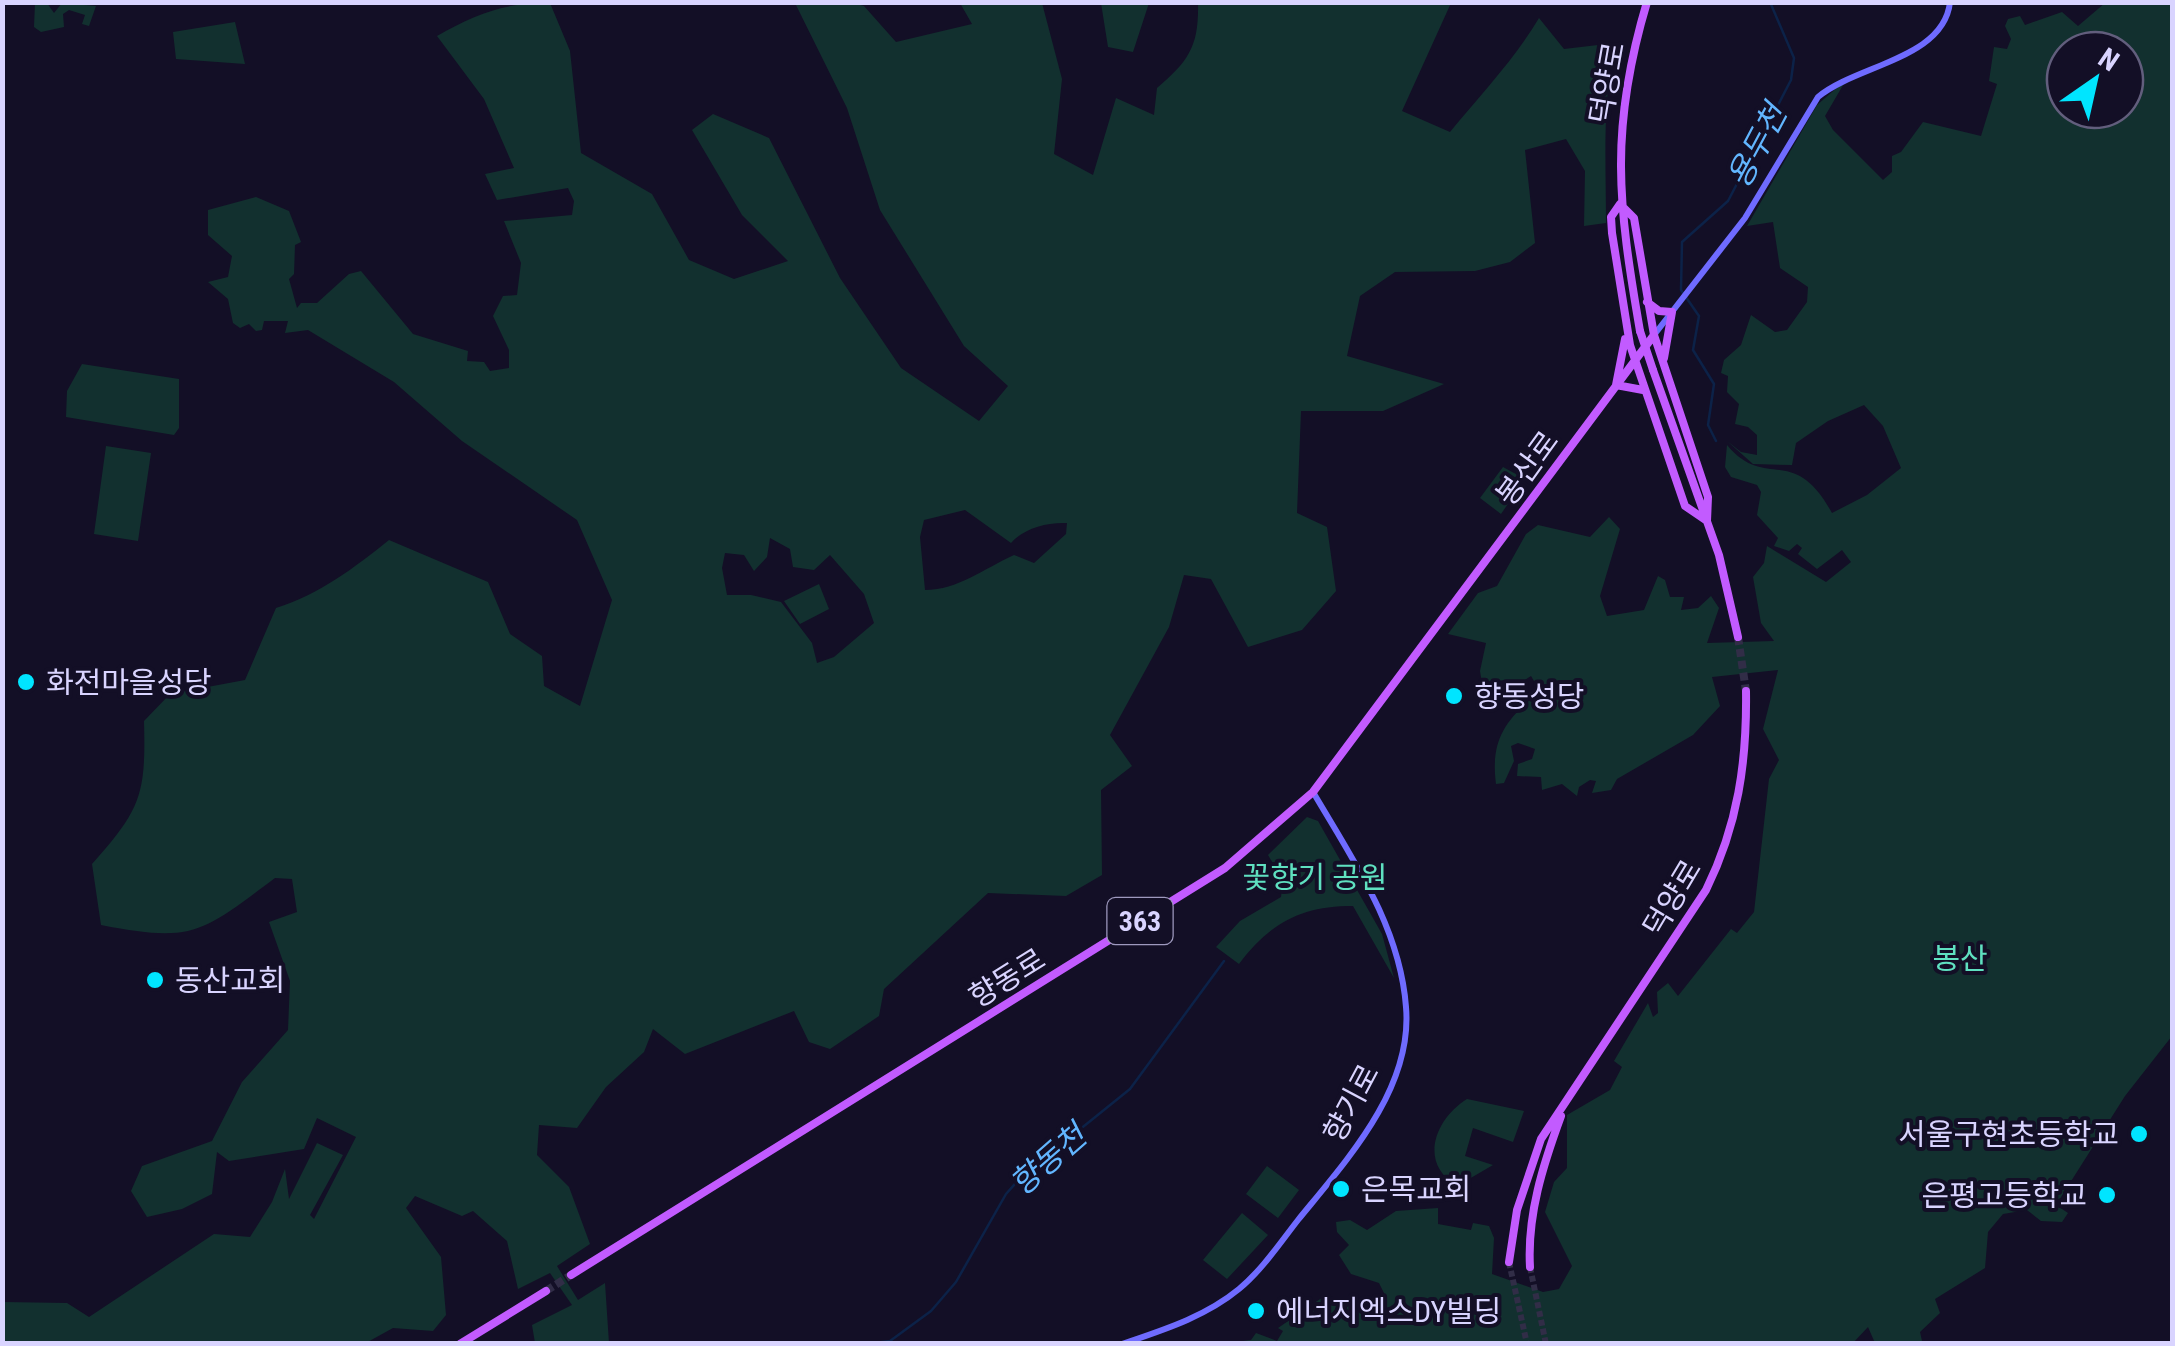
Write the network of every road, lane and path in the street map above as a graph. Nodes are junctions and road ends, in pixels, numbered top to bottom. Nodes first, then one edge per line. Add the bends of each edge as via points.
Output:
1 (1647, 2) edge
2 (1950, 2) edge
3 (1620, 204) junction
4 (1647, 302) junction
5 (1675, 308) junction
6 (1626, 330) junction
7 (1654, 335) junction
8 (1635, 361) junction
9 (1665, 369) junction
10 (1616, 386) junction
11 (1646, 391) junction
12 (1707, 522) junction
13 (1738, 636) tunnel mouth
14 (1414, 660) joint
15 (1746, 690) tunnel mouth
16 (1314, 792) junction
17 (1566, 1103) junction
18 (1509, 1262) tunnel mouth
19 (1530, 1267) tunnel mouth
20 (572, 1275) tunnel mouth
21 (546, 1291) tunnel mouth
22 (460, 1344) edge
23 (1122, 1344) edge

1 - 3 main road, 덕양로 via 1624,92
2 - 5 main road, 363 via 1940,33 1818,97 1745,218
3 - 4 main road via 1634,218
3 - 6 main road via 1611,217
3 - 12 main road, 덕양로, bridge via 1640,331
4 - 5 main road via 1658,311
4 - 7 main road
5 - 7 main road, 봉산로 / 363
5 - 9 main road
6 - 8 main road
6 - 10 main road
7 - 8 main road, 봉산로 / 363
7 - 9 main road
8 - 10 main road, 봉산로 / 363
8 - 11 main road
9 - 12 main road via 1708,498
10 - 11 main road
10 - 14 main road, 봉산로 / 363
11 - 12 main road via 1685,506
12 - 13 main road
14 - 16 main road, 향동로 / 363
15 - 17 main road, 덕양로 via 1744,774 1723,856
16 - 20 main road, 향동로 / 363 via 1224,868
16 - 23 main road, 향기로 via 1394,943 1407,1012 1396,1069 1358,1146 1239,1289 1201,1314
17 - 18 main road, 덕양로 via 1534,1155
17 - 19 main road, 덕양로 via 1538,1188
21 - 22 main road

